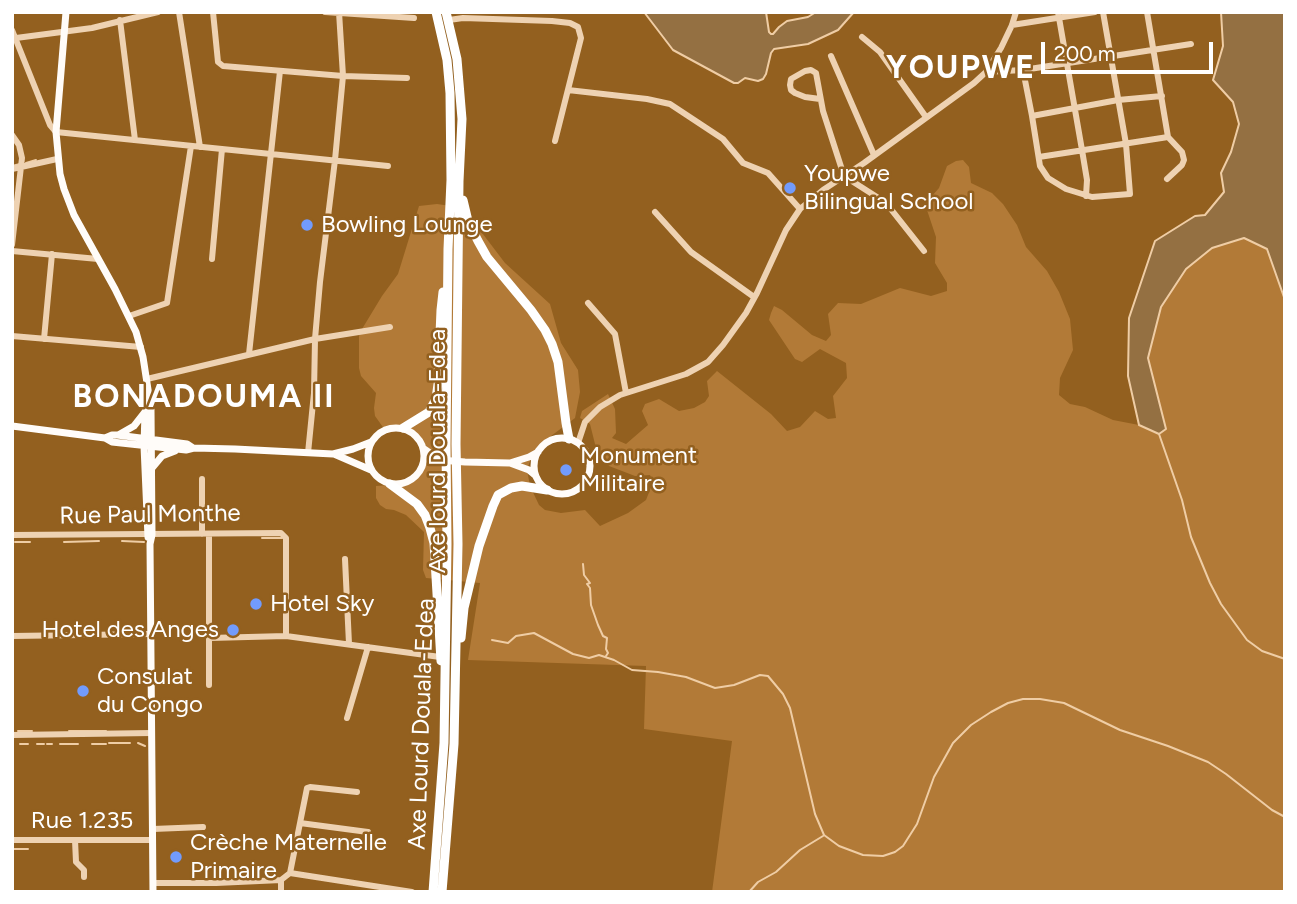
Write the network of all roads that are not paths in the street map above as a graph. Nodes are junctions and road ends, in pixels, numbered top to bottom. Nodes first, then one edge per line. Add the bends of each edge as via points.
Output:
1 (66, 12) edge
2 (158, 12) edge
3 (179, 12) edge
4 (213, 12) edge
5 (325, 12) edge
6 (436, 12) edge
7 (1016, 12) edge
8 (1095, 12) edge
9 (1103, 12) edge
10 (1147, 12) edge
11 (339, 13) edge
12 (462, 15) edge
13 (1059, 15) edge
14 (447, 16) edge
15 (414, 18) dead end
16 (120, 20) junction
17 (1012, 25) junction
18 (12, 30) edge
19 (65, 32) junction
20 (862, 37) dead end
21 (16, 38) junction
22 (1191, 44) dead end
23 (1154, 50) junction
24 (831, 56) dead end
25 (1111, 56) junction
26 (1068, 62) junction
27 (1023, 70) junction
28 (280, 71) junction
29 (986, 72) junction
30 (343, 76) junction
31 (407, 78) dead end
32 (568, 90) junction
33 (1162, 96) junction
34 (820, 99) junction
35 (1118, 100) junction
36 (1074, 109) junction
37 (1032, 116) junction
38 (926, 117) junction
39 (56, 132) junction
40 (12, 135) edge
41 (1168, 137) junction
42 (135, 140) junction
43 (555, 141) dead end
44 (1125, 144) junction
45 (191, 146) junction
46 (200, 147) junction
47 (222, 149) junction
48 (1082, 150) junction
49 (271, 154) junction
50 (874, 155) junction
51 (1039, 157) junction
52 (57, 159) junction
53 (335, 160) junction
54 (387, 166) dead end
55 (21, 167) junction
56 (12, 169) edge
57 (844, 176) junction
58 (1167, 178) dead end
59 (459, 181) junction
60 (1086, 196) junction
61 (800, 209) junction
62 (655, 212) dead end
63 (12, 245) edge
64 (448, 249) junction
65 (12, 251) edge
66 (924, 251) dead end
67 (52, 254) junction
68 (98, 258) junction
69 (212, 259) dead end
70 (754, 297) junction
71 (589, 303) dead end
72 (129, 316) junction
73 (390, 327) dead end
74 (12, 336) edge
75 (44, 339) junction
76 (315, 339) junction
77 (141, 347) junction
78 (249, 354) junction
79 (147, 379) junction
80 (626, 393) junction
81 (149, 401) junction
82 (145, 412) junction
83 (12, 426) edge
84 (403, 428) junction
85 (117, 435) junction
86 (105, 438) junction
87 (574, 441) junction
88 (371, 442) junction
89 (147, 443) junction
90 (194, 448) junction
91 (424, 449) junction
92 (179, 450) junction
93 (538, 452) junction
94 (308, 453) junction
95 (333, 454) junction
96 (440, 460) junction
97 (510, 463) junction
98 (151, 469) junction
99 (372, 470) junction
100 (422, 471) junction
101 (535, 475) junction
102 (202, 479) dead end
103 (390, 484) junction
104 (547, 490) junction
105 (149, 534) junction
106 (206, 534) junction
107 (12, 536) edge
108 (345, 559) dead end
109 (151, 634) junction
110 (12, 636) edge
111 (286, 636) junction
112 (210, 638) junction
113 (349, 643) junction
114 (368, 648) junction
115 (440, 657) junction
116 (450, 681) junction
117 (209, 685) dead end
118 (347, 718) dead end
119 (152, 733) junction
120 (12, 735) edge
121 (357, 792) dead end
122 (300, 823) junction
123 (203, 827) dead end
124 (153, 830) junction
125 (368, 832) dead end
126 (12, 840) edge
127 (75, 840) junction
128 (153, 840) junction
129 (290, 873) junction
130 (84, 877) dead end
131 (281, 880) junction
132 (153, 888) edge
133 (281, 892) edge
134 (412, 892) edge
135 (433, 892) edge
136 (442, 892) edge

1 - 19 main road
2 - 16 street
3 - 46 street
4 - 28 street via 219,64
5 - 11 street
6 - 64 highway, Axe Lourd Douala-Edea via 450,93
7 - 17 street
8 - 13 street
9 - 25 street
10 - 23 street
11 - 15 street
11 - 30 street
12 - 14 street
12 - 32 street via 575,24 581,38
13 - 17 street
13 - 26 street
14 - 59 highway, Axe lourd Douala-Edea via 457,59 462,119
16 - 19 street
16 - 42 street
17 - 29 street
18 - 21 street
19 - 21 street
19 - 39 main road
20 - 38 street via 880,52
21 - 39 street
22 - 23 street
23 - 25 street
23 - 33 street
24 - 50 street
25 - 26 street
25 - 35 street
26 - 27 street
26 - 36 street
27 - 29 street
27 - 37 street
28 - 30 street
28 - 49 street
29 - 38 street
30 - 31 street
30 - 53 street
32 - 43 street
32 - 61 street via 670,104 723,139 743,163 768,173
33 - 35 street
33 - 41 street
34 - 34 street via 814,71 791,79 795,93
34 - 57 street
35 - 36 street
35 - 44 street
36 - 37 street
36 - 48 street
37 - 51 street
38 - 50 street
39 - 42 street
39 - 52 main road
40 - 55 street via 20,148
41 - 44 street
41 - 58 street via 1184,160
42 - 45 street
44 - 48 street
44 - 60 street via 1130,194
45 - 46 street
45 - 72 street via 167,303
46 - 47 street
47 - 49 street
47 - 69 street
48 - 51 street
48 - 60 street
49 - 53 street
49 - 78 street
50 - 57 street
51 - 60 street via 1048,178
52 - 55 street
52 - 68 main road via 69,202
53 - 54 street
53 - 76 street
55 - 56 street
55 - 63 street
57 - 61 street
57 - 66 street via 890,208
59 - 87 highway via 478,241 552,344 560,369 566,423
59 - 116 highway, Axe lourd Douala-Edea via 458,544
61 - 70 street
62 - 70 street via 691,252
64 - 84 highway via 436,399 429,412
64 - 116 highway, Axe Lourd Douala-Edea
65 - 67 street
67 - 68 street
67 - 75 street
68 - 72 main road
70 - 80 street via 708,362
71 - 80 street via 615,334
72 - 77 main road
73 - 76 street
74 - 75 street
75 - 77 street
76 - 78 street
76 - 94 street
77 - 79 main road
78 - 79 street
79 - 81 main road
80 - 87 street via 592,413
81 - 82 main road
81 - 89 main road
82 - 85 main road via 134,426
82 - 89 main road
83 - 86 main road
84 - 88 main road via 385,430
84 - 91 main road via 419,439
85 - 86 main road
85 - 89 main road
86 - 89 main road
87 - 93 main road via 548,441
87 - 104 main road via 589,458 588,478 565,494
88 - 95 main road
88 - 99 main road
89 - 90 main road
89 - 92 main road
89 - 98 main road
89 - 105 main road
90 - 92 main road
90 - 94 main road
91 - 96 main road
91 - 100 main road
92 - 98 main road via 162,456
93 - 97 main road
93 - 101 main road
94 - 95 main road
95 - 99 main road
96 - 97 main road
96 - 100 main road
97 - 101 main road
98 - 105 main road
99 - 103 main road
100 - 103 main road via 411,481
101 - 104 main road
102 - 106 street
103 - 115 highway via 417,504 430,528
104 - 116 highway via 522,486 498,495 479,546
105 - 106 street, Rue Paul Monthe
105 - 107 street, Rue Paul Monthe
105 - 109 main road
106 - 111 street, Rue Paul Monthe via 276,532 286,538
106 - 112 street
108 - 113 street
109 - 110 street
109 - 119 main road
111 - 112 street
111 - 113 street
112 - 117 street
113 - 114 street
114 - 115 street
114 - 118 street
115 - 116 highway
116 - 135 highway, Axe Lourd Douala-Edea
116 - 136 highway, Axe lourd Douala-Edea via 452,769
119 - 120 street
119 - 124 main road
121 - 122 street via 310,787
122 - 125 street
122 - 129 street
123 - 124 street
124 - 128 main road
126 - 127 street, Rue 1.235
127 - 128 street, Rue 1.235
127 - 130 street via 76,862
128 - 132 main road
129 - 131 street
129 - 134 street
131 - 132 street
131 - 133 street

